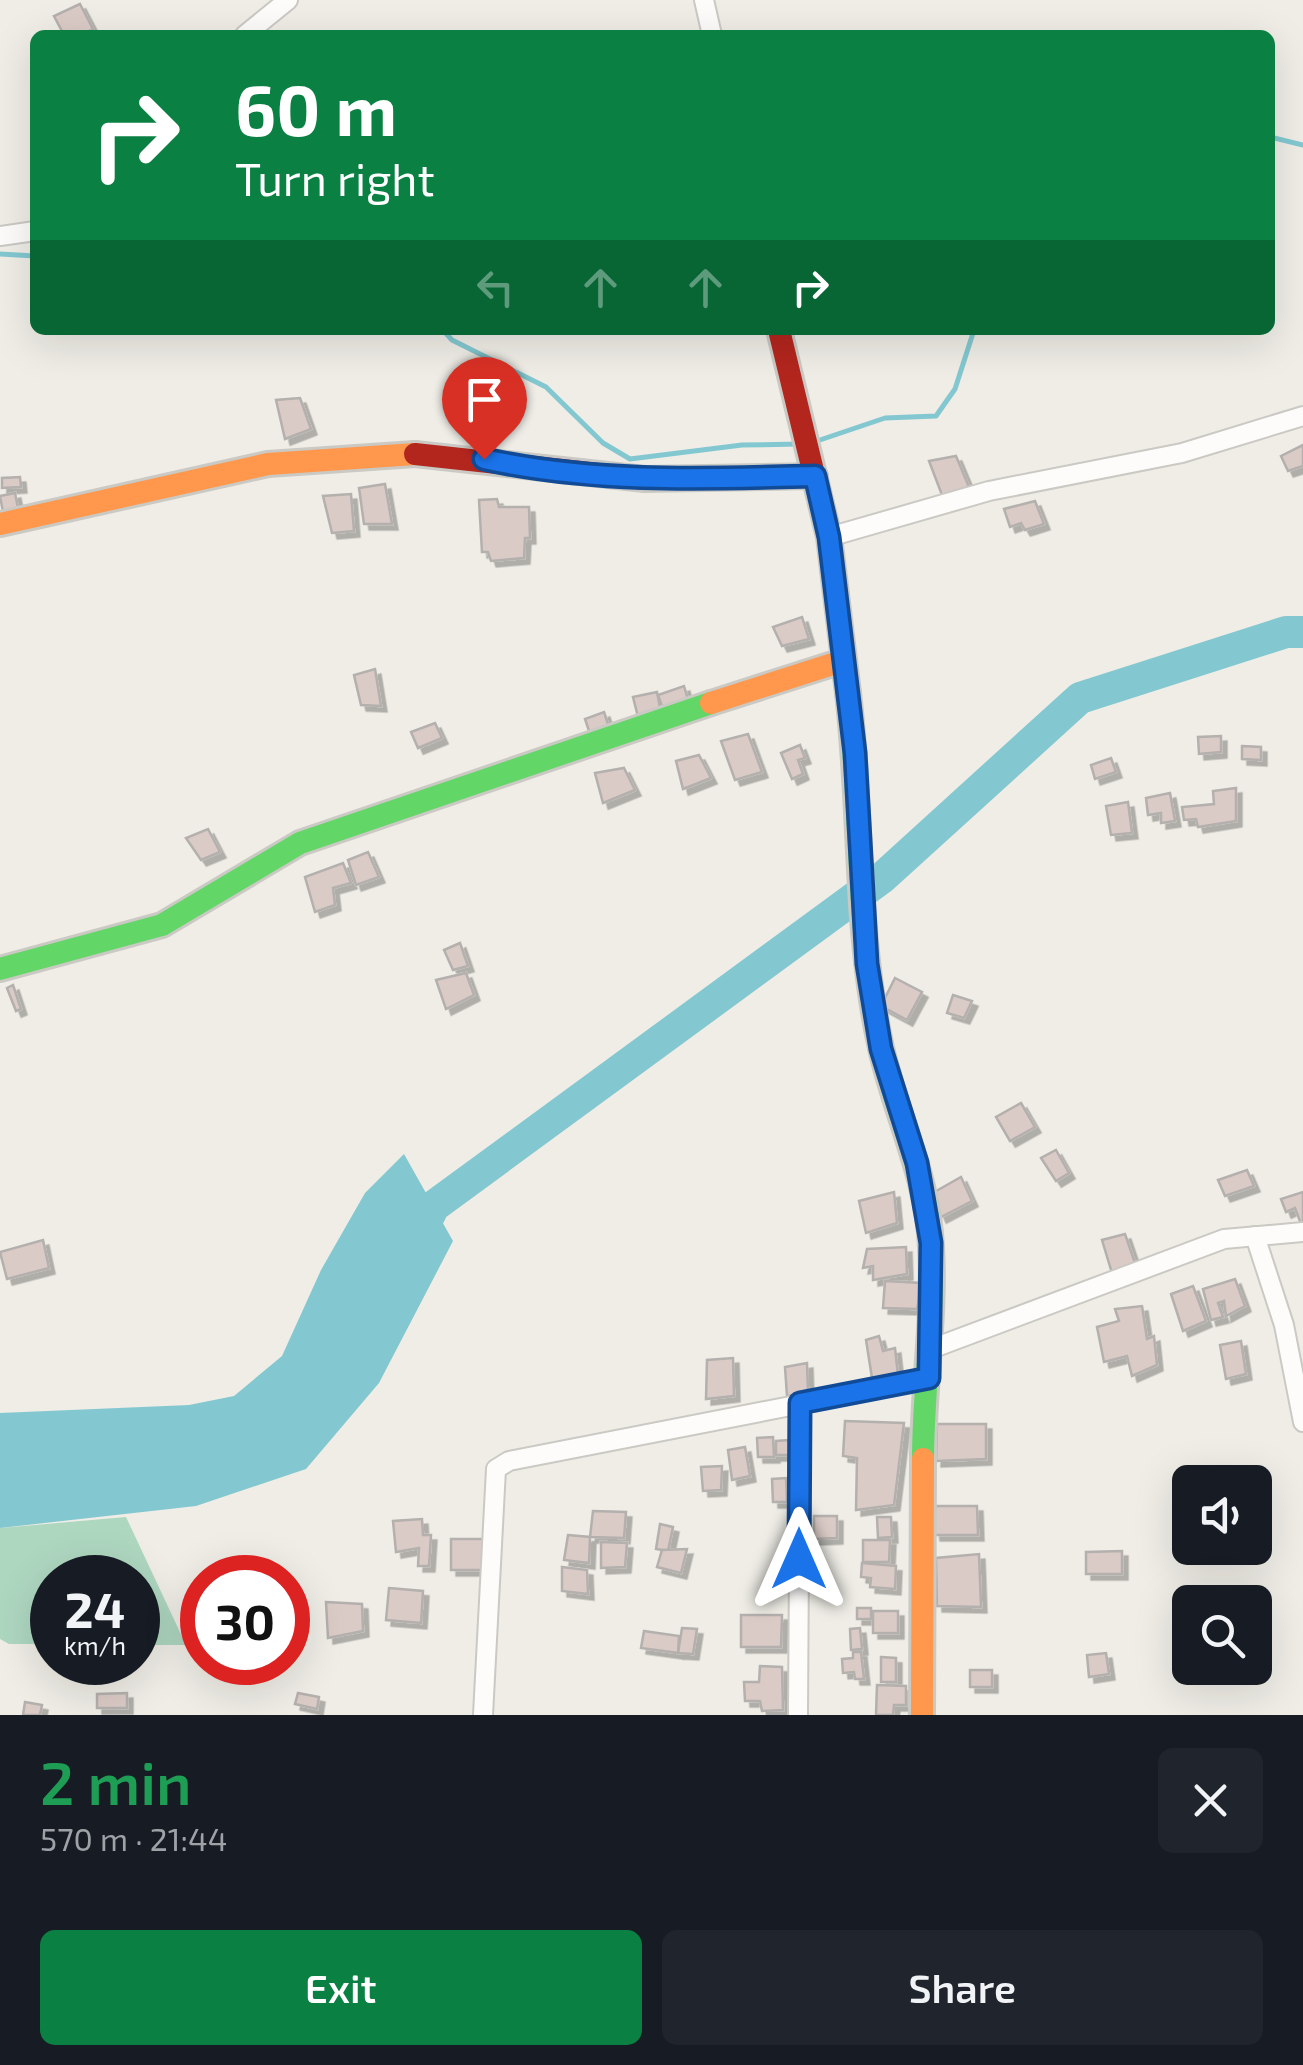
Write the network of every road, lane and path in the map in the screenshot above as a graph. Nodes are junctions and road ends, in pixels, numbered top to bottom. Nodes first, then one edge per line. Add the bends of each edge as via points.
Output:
1 (288, 0) edge
2 (704, 0) edge
3 (252, 30) edge
4 (711, 30) edge
5 (30, 232) edge
6 (0, 236) edge
7 (779, 335) edge
8 (1303, 416) edge
9 (812, 467) junction
10 (0, 524) edge
11 (829, 537) junction
12 (842, 660) junction
13 (0, 969) edge
14 (1303, 1232) edge
15 (1255, 1236) junction
16 (932, 1349) junction
17 (929, 1378) junction
18 (800, 1403) junction
19 (1303, 1422) edge
20 (484, 1715) edge
21 (798, 1715) edge
22 (922, 1715) edge

1 - 3 street
2 - 4 street
5 - 6 street
7 - 9 street
8 - 11 street via 1182,453 988,491
9 - 10 street via 645,479 393,454 268,464
9 - 11 street
11 - 12 street
12 - 13 street via 300,844 162,925
12 - 16 street via 855,753 865,944 881,1049 917,1163 931,1243
14 - 15 street
15 - 16 street via 1170,1257
15 - 19 street via 1284,1325
16 - 17 street
17 - 18 street
17 - 22 street
18 - 20 street via 496,1469
18 - 21 street

